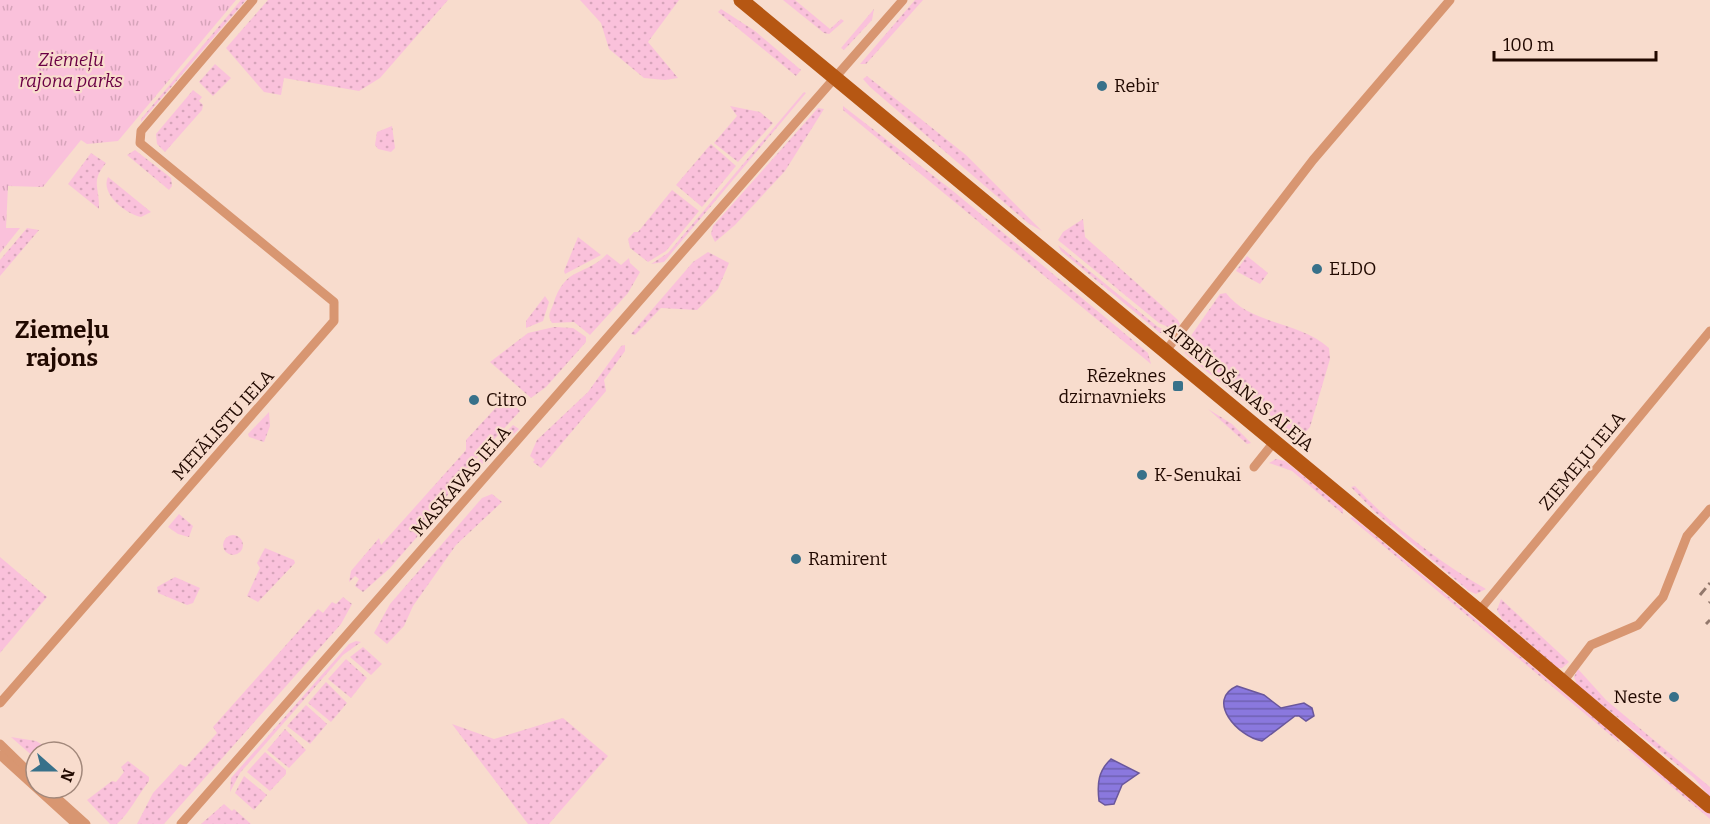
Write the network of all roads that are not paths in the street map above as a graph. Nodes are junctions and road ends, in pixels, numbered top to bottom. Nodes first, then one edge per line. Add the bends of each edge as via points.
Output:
1 (253, 0) edge
2 (741, 0) edge
3 (903, 0) edge
4 (1450, 0) edge
5 (834, 77) junction
6 (1710, 332) edge
7 (1165, 352) junction
8 (1274, 442) junction
9 (1254, 467) dead end
10 (1710, 509) edge
11 (1479, 611) junction
12 (1563, 682) junction
13 (0, 703) edge
14 (0, 744) edge
15 (0, 755) edge
16 (24, 767) edge
17 (59, 800) edge
18 (1710, 807) edge
19 (76, 824) edge
20 (86, 824) edge
21 (181, 824) edge

1 - 13 street, METĀLISTU IELA via 141,131 139,139 142,147 334,302 334,321
2 - 5 main road, ATBRĪVOŠANAS ALEJA
3 - 5 street, MASKAVAS IELA
4 - 7 street via 1313,160
5 - 7 main road, ATBRĪVOŠANAS ALEJA
5 - 21 street, MASKAVAS IELA
6 - 11 street, ZIEMEĻU IELA
7 - 8 main road, ATBRĪVOŠANAS ALEJA
8 - 9 street
8 - 11 main road, ATBRĪVOŠANAS ALEJA
10 - 12 street via 1687,536 1664,597 1638,625 1591,645
11 - 12 main road, ATBRĪVOŠANAS ALEJA
12 - 18 main road, ATBRĪVOŠANAS ALEJA
14 - 16 street
15 - 19 street
17 - 20 street

